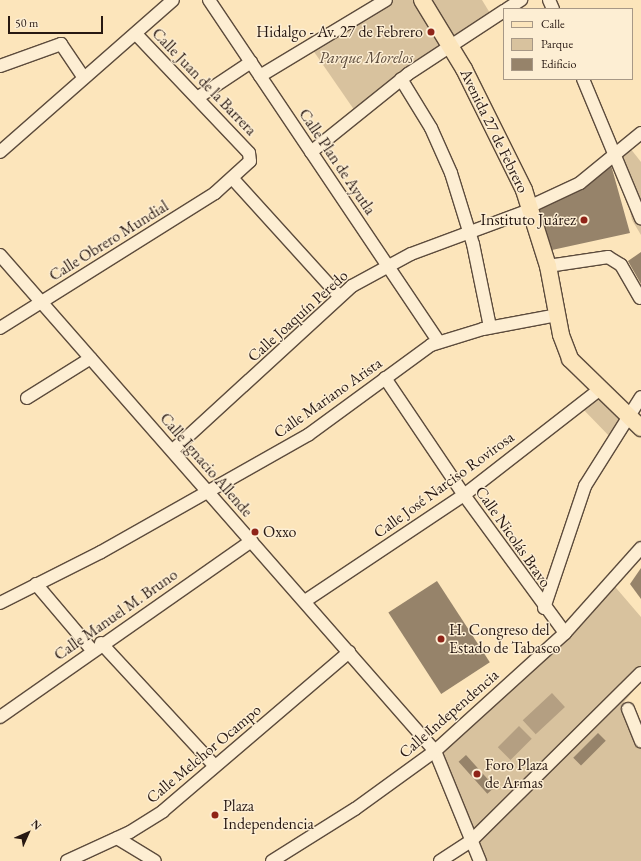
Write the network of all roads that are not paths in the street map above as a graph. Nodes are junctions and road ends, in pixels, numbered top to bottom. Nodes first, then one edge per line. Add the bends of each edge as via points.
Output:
1 (173, 0) edge
2 (210, 0) edge
3 (386, 0) edge
4 (422, 0) edge
5 (521, 0) edge
6 (509, 8) edge
7 (503, 12) edge
8 (136, 34) junction
9 (451, 45) junction
10 (251, 62) junction
11 (0, 66) edge
12 (260, 76) junction
13 (83, 77) junction
14 (401, 79) junction
15 (583, 80) edge
16 (197, 98) junction
17 (641, 133) edge
18 (0, 152) edge
19 (311, 152) junction
20 (614, 152) junction
21 (233, 178) junction
22 (531, 207) junction
23 (641, 218) edge
24 (469, 231) junction
25 (0, 255) edge
26 (388, 265) junction
27 (548, 266) junction
28 (339, 296) junction
29 (640, 298) edge
30 (41, 301) junction
31 (557, 315) junction
32 (490, 327) junction
33 (0, 328) edge
34 (439, 342) junction
35 (91, 358) junction
36 (385, 378) junction
37 (599, 390) junction
38 (641, 397) edge
39 (27, 398) dead end
40 (628, 417) junction
41 (641, 428) edge
42 (172, 450) junction
43 (209, 492) junction
44 (464, 495) junction
45 (251, 541) junction
46 (641, 548) edge
47 (36, 584) junction
48 (1, 601) edge
49 (305, 601) junction
50 (544, 608) junction
51 (565, 633) junction
52 (96, 647) junction
53 (349, 652) junction
54 (641, 673) edge
55 (628, 709) dead end
56 (0, 716) edge
57 (641, 742) edge
58 (435, 751) junction
59 (214, 765) junction
60 (117, 838) junction
61 (471, 841) junction
62 (285, 858) edge
63 (67, 861) edge
64 (155, 861) edge
65 (272, 861) edge
66 (440, 861) edge
67 (480, 861) edge

1 - 8 street
2 - 10 street, Calle Plan de Ayutla
3 - 12 street
4 - 9 main road, Avenida 27 de Febrero
5 - 6 street
7 - 9 street
8 - 13 street
8 - 16 street, Calle Juan de la Barrera
9 - 14 street
9 - 22 main road, Avenida 27 de Febrero via 502,139
10 - 12 street, Calle Plan de Ayutla
10 - 16 street
11 - 13 street via 61,44
12 - 19 street, Calle Plan de Ayutla
13 - 18 street
14 - 19 street
14 - 24 street via 441,147
15 - 20 street
16 - 21 street, Calle Juan de la Barrera via 250,154 250,161
17 - 20 street, Calle Joaquín Peredo
19 - 26 street, Calle Plan de Ayutla
20 - 22 street, Calle Joaquín Peredo via 580,183
20 - 23 street
21 - 28 street
21 - 30 street, Calle Obrero Mundial via 209,197
22 - 24 street, Calle Joaquín Peredo
22 - 27 main road, Avenida 27 de Febrero
24 - 26 street, Calle Joaquín Peredo
24 - 32 street
25 - 30 street, Calle Ignacio Allende
26 - 28 street, Calle Joaquín Peredo
26 - 34 street, Calle Plan de Ayutla
27 - 29 street via 608,257 621,265
27 - 31 main road, Avenida 27 de Febrero
28 - 42 street, Calle Joaquín Peredo
30 - 33 street, Calle Obrero Mundial
30 - 35 street, Calle Ignacio Allende
31 - 32 street, Calle Mariano Arista
31 - 37 main road, Avenida 27 de Febrero via 570,359
32 - 34 street, Calle Mariano Arista
34 - 36 street, Calle Mariano Arista
35 - 39 street
35 - 42 street, Calle Ignacio Allende
36 - 43 street, Calle Mariano Arista via 314,432
36 - 44 street, Calle Nicolás Bravo
37 - 40 main road, Avenida 27 de Febrero
37 - 44 street, Calle José Narciso Rovirosa
38 - 40 street
40 - 41 main road, Avenida 27 de Febrero
40 - 50 street via 585,486
42 - 43 street, Calle Ignacio Allende
43 - 45 street, Calle Ignacio Allende
43 - 47 street, Calle Mariano Arista
44 - 49 street, Calle José Narciso Rovirosa
44 - 50 street, Calle Nicolás Bravo
45 - 49 street, Calle Ignacio Allende
45 - 52 street, Calle Manuel M. Bruno
46 - 51 street, Calle Independencia
47 - 48 street, Calle Mariano Arista
47 - 52 street
49 - 53 street, Calle Ignacio Allende
50 - 51 street, Calle Nicolás Bravo
51 - 58 street, Calle Independencia
52 - 56 street, Calle Manuel M. Bruno
52 - 59 street
53 - 58 street, Calle Ignacio Allende
53 - 59 street, Calle Melchor Ocampo
54 - 61 street
55 - 57 street
58 - 61 street, Calle Ignacio Allende
58 - 62 street, Calle Independencia
59 - 60 street, Calle Melchor Ocampo via 163,811
60 - 63 street, Calle Melchor Ocampo
60 - 64 street
61 - 66 street
61 - 67 street, Calle Ignacio Allende
62 - 65 street, Calle Independencia

